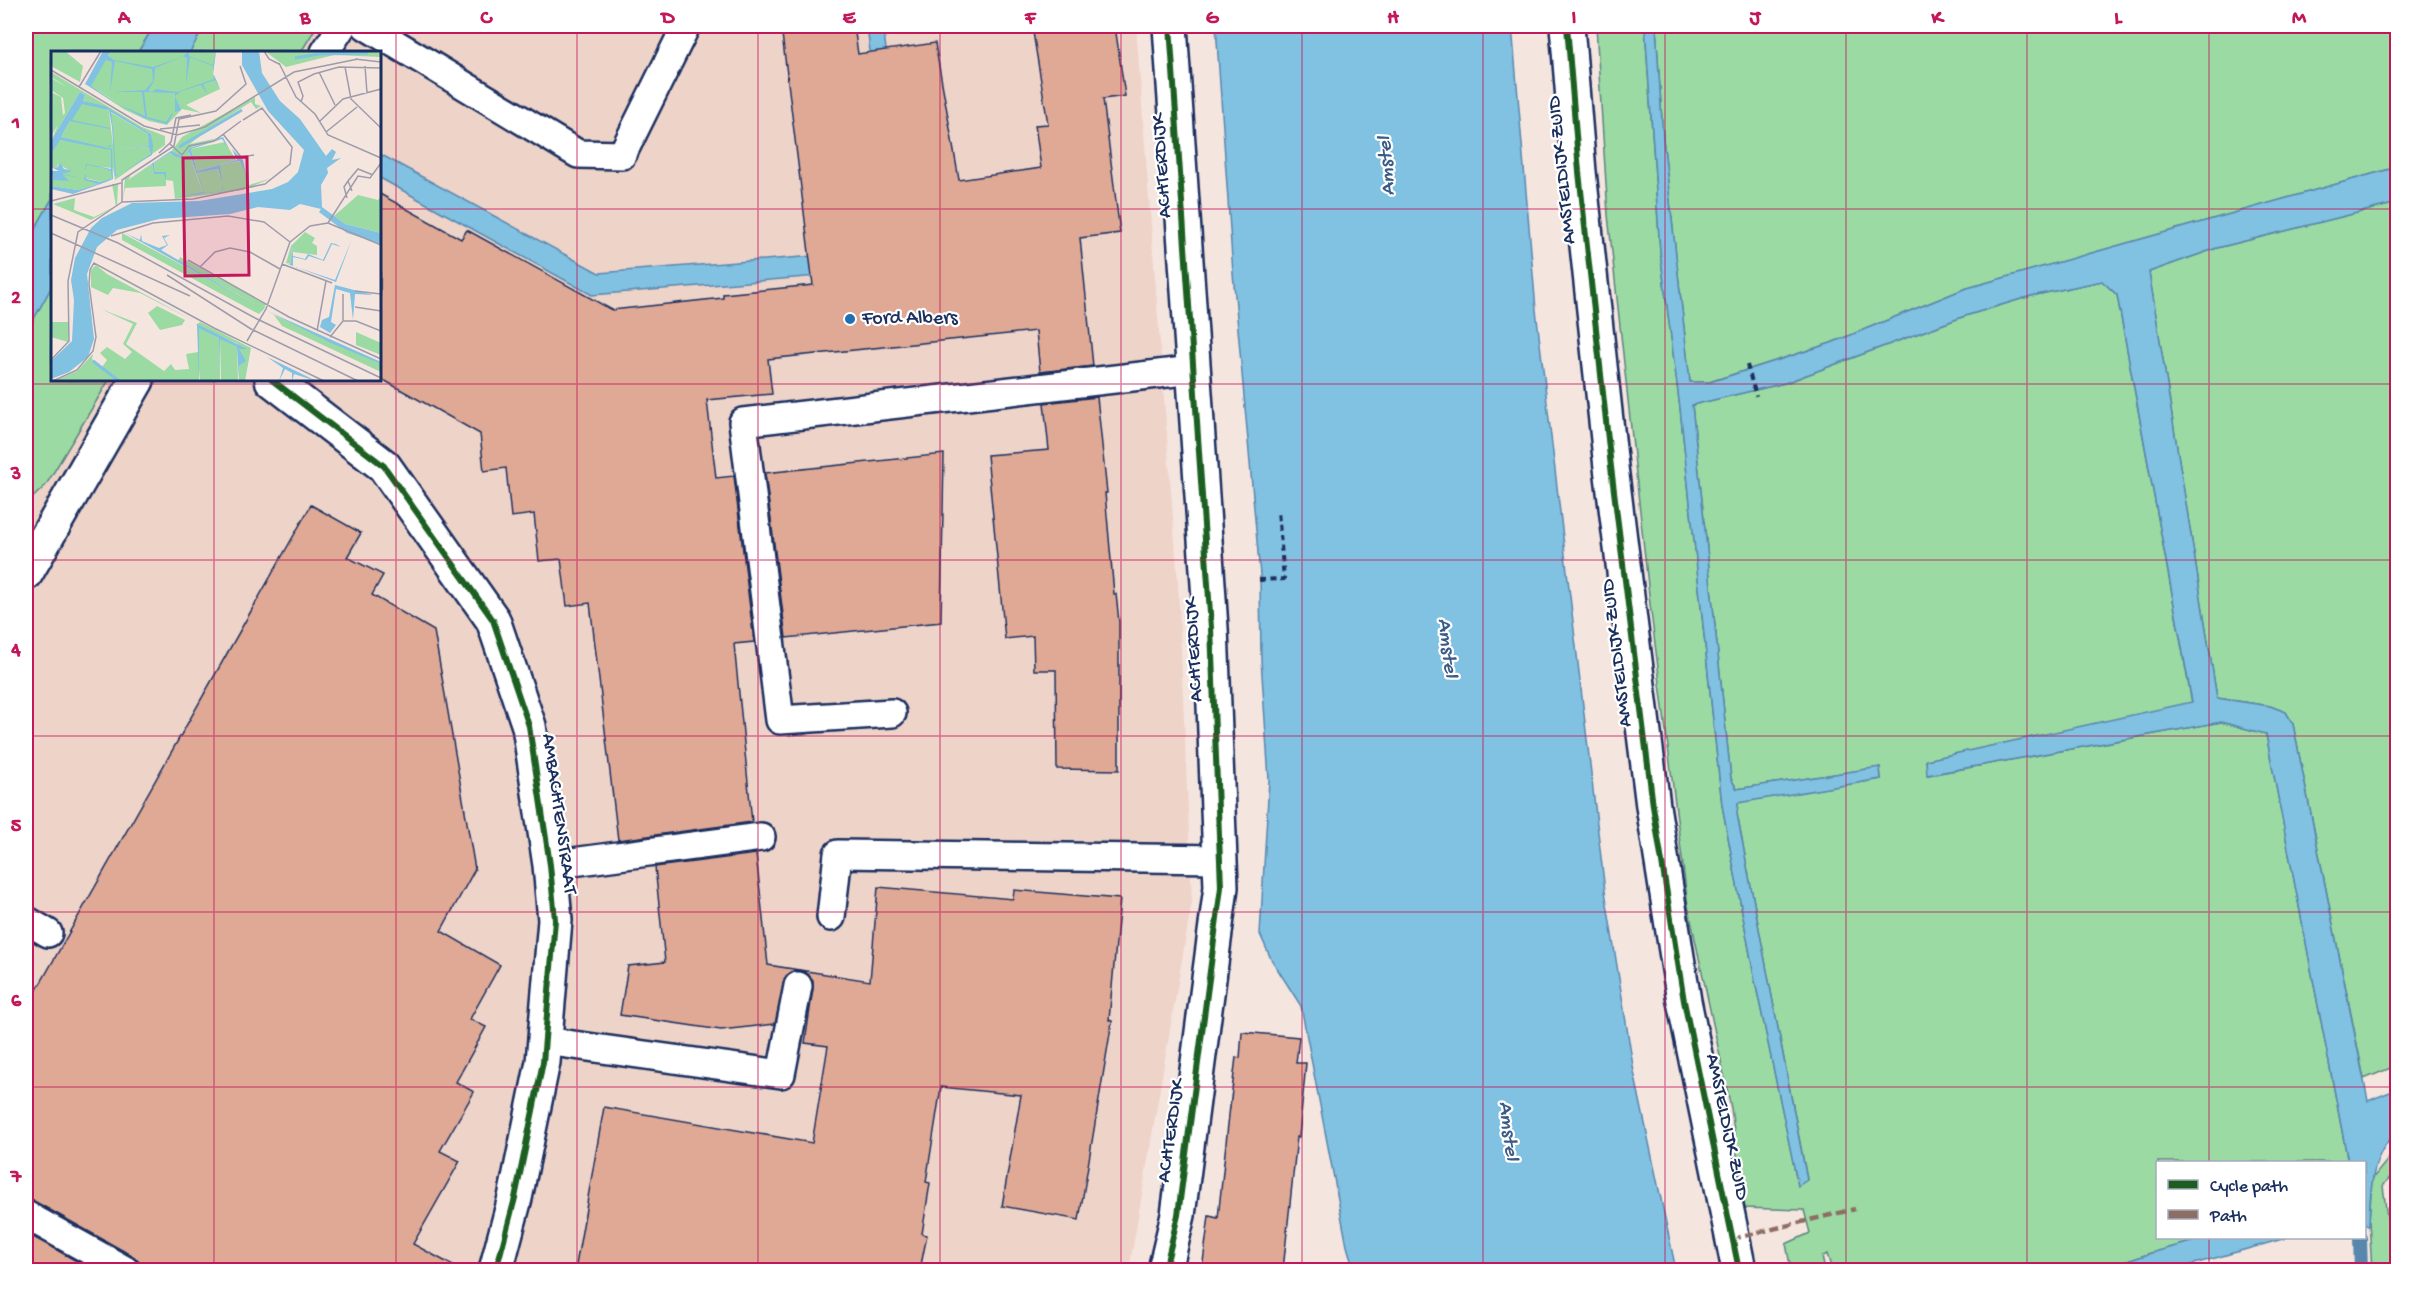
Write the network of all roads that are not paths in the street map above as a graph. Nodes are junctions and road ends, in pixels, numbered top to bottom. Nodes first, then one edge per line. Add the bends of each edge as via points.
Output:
1 (342, 26) edge
2 (366, 26) edge
3 (686, 26) edge
4 (1170, 26) edge
5 (1567, 26) edge
6 (326, 51) edge
7 (1193, 370) junction
8 (136, 381) edge
9 (273, 381) edge
10 (26, 573) edge
11 (892, 713) dead end
12 (761, 837) dead end
13 (1220, 859) junction
14 (550, 865) junction
15 (831, 917) dead end
16 (798, 986) dead end
17 (545, 1041) junction
18 (26, 1215) edge
19 (125, 1270) edge
20 (496, 1270) edge
21 (1165, 1270) edge
22 (1739, 1270) edge

1 - 6 lane
2 - 3 lane via 578,154 622,155
4 - 7 street, ACHTERDIJK
5 - 22 street, AMSTELDIJK ZUID via 1594,314 1653,806 1684,1001
7 - 11 lane via 743,422 780,720
7 - 13 street, ACHTERDIJK via 1211,628
8 - 10 street
9 - 14 street, AMBACHTENSTRAAT via 384,466 493,620 529,726
12 - 14 lane
13 - 15 lane via 838,854
13 - 21 street, ACHTERDIJK via 1221,887 1178,1215
14 - 17 street, AMBACHTENSTRAAT via 555,920
16 - 17 lane via 781,1074
17 - 20 street, AMBACHTENSTRAAT via 515,1198
18 - 19 lane

